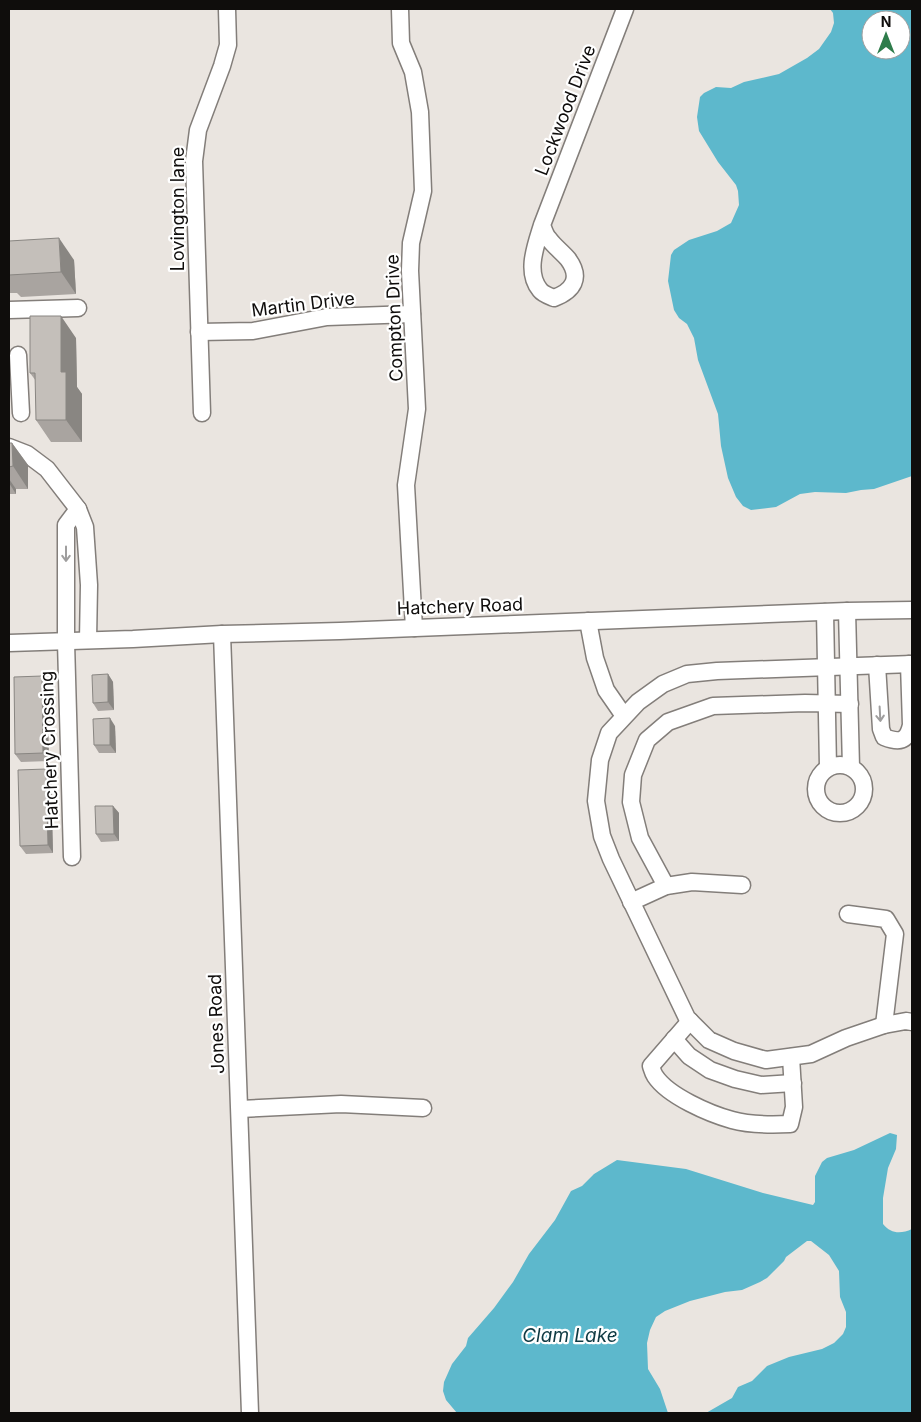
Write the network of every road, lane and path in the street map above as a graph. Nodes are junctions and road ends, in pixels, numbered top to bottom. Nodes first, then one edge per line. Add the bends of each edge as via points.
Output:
1 (227, 9) edge
2 (400, 9) edge
3 (625, 9) edge
4 (542, 225) dead end
5 (78, 308) dead end
6 (9, 310) edge
7 (412, 314) junction
8 (199, 332) junction
9 (18, 355) dead end
10 (14, 381) edge
11 (21, 413) dead end
12 (202, 413) dead end
13 (9, 447) edge
14 (78, 509) junction
15 (912, 610) edge
16 (847, 611) junction
17 (825, 612) junction
18 (588, 621) junction
19 (414, 628) junction
20 (222, 634) junction
21 (88, 640) junction
22 (66, 642) junction
23 (9, 643) edge
24 (910, 664) edge
25 (877, 665) junction
26 (827, 666) junction
27 (850, 666) junction
28 (828, 704) junction
29 (850, 704) junction
30 (624, 716) junction
31 (828, 767) junction
32 (851, 767) junction
33 (72, 857) dead end
34 (742, 885) dead end
35 (666, 886) junction
36 (631, 902) junction
37 (848, 914) dead end
38 (690, 1021) junction
39 (912, 1022) edge
40 (884, 1025) junction
41 (674, 1039) junction
42 (792, 1057) junction
43 (793, 1083) junction
44 (423, 1108) dead end
45 (240, 1109) junction
46 (250, 1413) edge

1 - 8 street, Lovington lane via 228,45 198,130 194,161
2 - 7 street, Compton Drive via 401,42 413,72 420,112 423,191 411,243
3 - 4 street, Lockwood Drive
5 - 6 street
7 - 8 street, Martin Drive via 328,317 253,331
7 - 19 street, Compton Drive via 417,409 406,485
8 - 12 street, Lovington lane
9 - 10 street
10 - 11 street
13 - 14 street via 27,454 47,469
14 - 21 street via 85,527
14 -> 22 street, Hatchery Crossing via 66,525
15 - 16 street, Hatchery Road
16 - 17 street, Hatchery Road
16 - 27 street
17 - 18 street, Hatchery Road
17 - 26 street
18 - 19 street, Hatchery Road
18 - 30 street via 595,658 606,690
19 - 20 street, Hatchery Road
20 - 21 street, Hatchery Road
20 - 45 street, Jones Road
21 - 22 street, Hatchery Road
22 - 23 street, Hatchery Road
22 - 33 street, Hatchery Crossing
24 - 25 street
25 -> 24 street via 880,729 884,737 902,740 910,725
25 - 27 street
26 - 27 street
26 - 28 street
26 - 30 street via 687,674 663,684
27 - 29 street
28 - 29 street
28 - 31 street
28 - 35 street via 713,706 668,722 647,740 633,775 631,802 640,838
29 - 32 street
30 - 36 street via 609,733 600,760 596,801 602,836
31 - 32 street via 840,764
31 - 32 street via 816,783 816,794 829,811 840,814 851,811 864,794 860,774
34 - 35 street via 692,882
35 - 36 street
36 - 38 street
37 - 40 street via 886,919 895,934
38 - 41 street
38 - 42 street via 709,1040 734,1051 766,1060
39 - 40 street
40 - 42 street via 811,1054
41 - 43 street via 710,1070 761,1085
41 - 43 street via 651,1066 656,1077 674,1094 695,1106 733,1121 790,1124 794,1107
42 - 43 street
44 - 45 street via 341,1104
45 - 46 street, Jones Road

